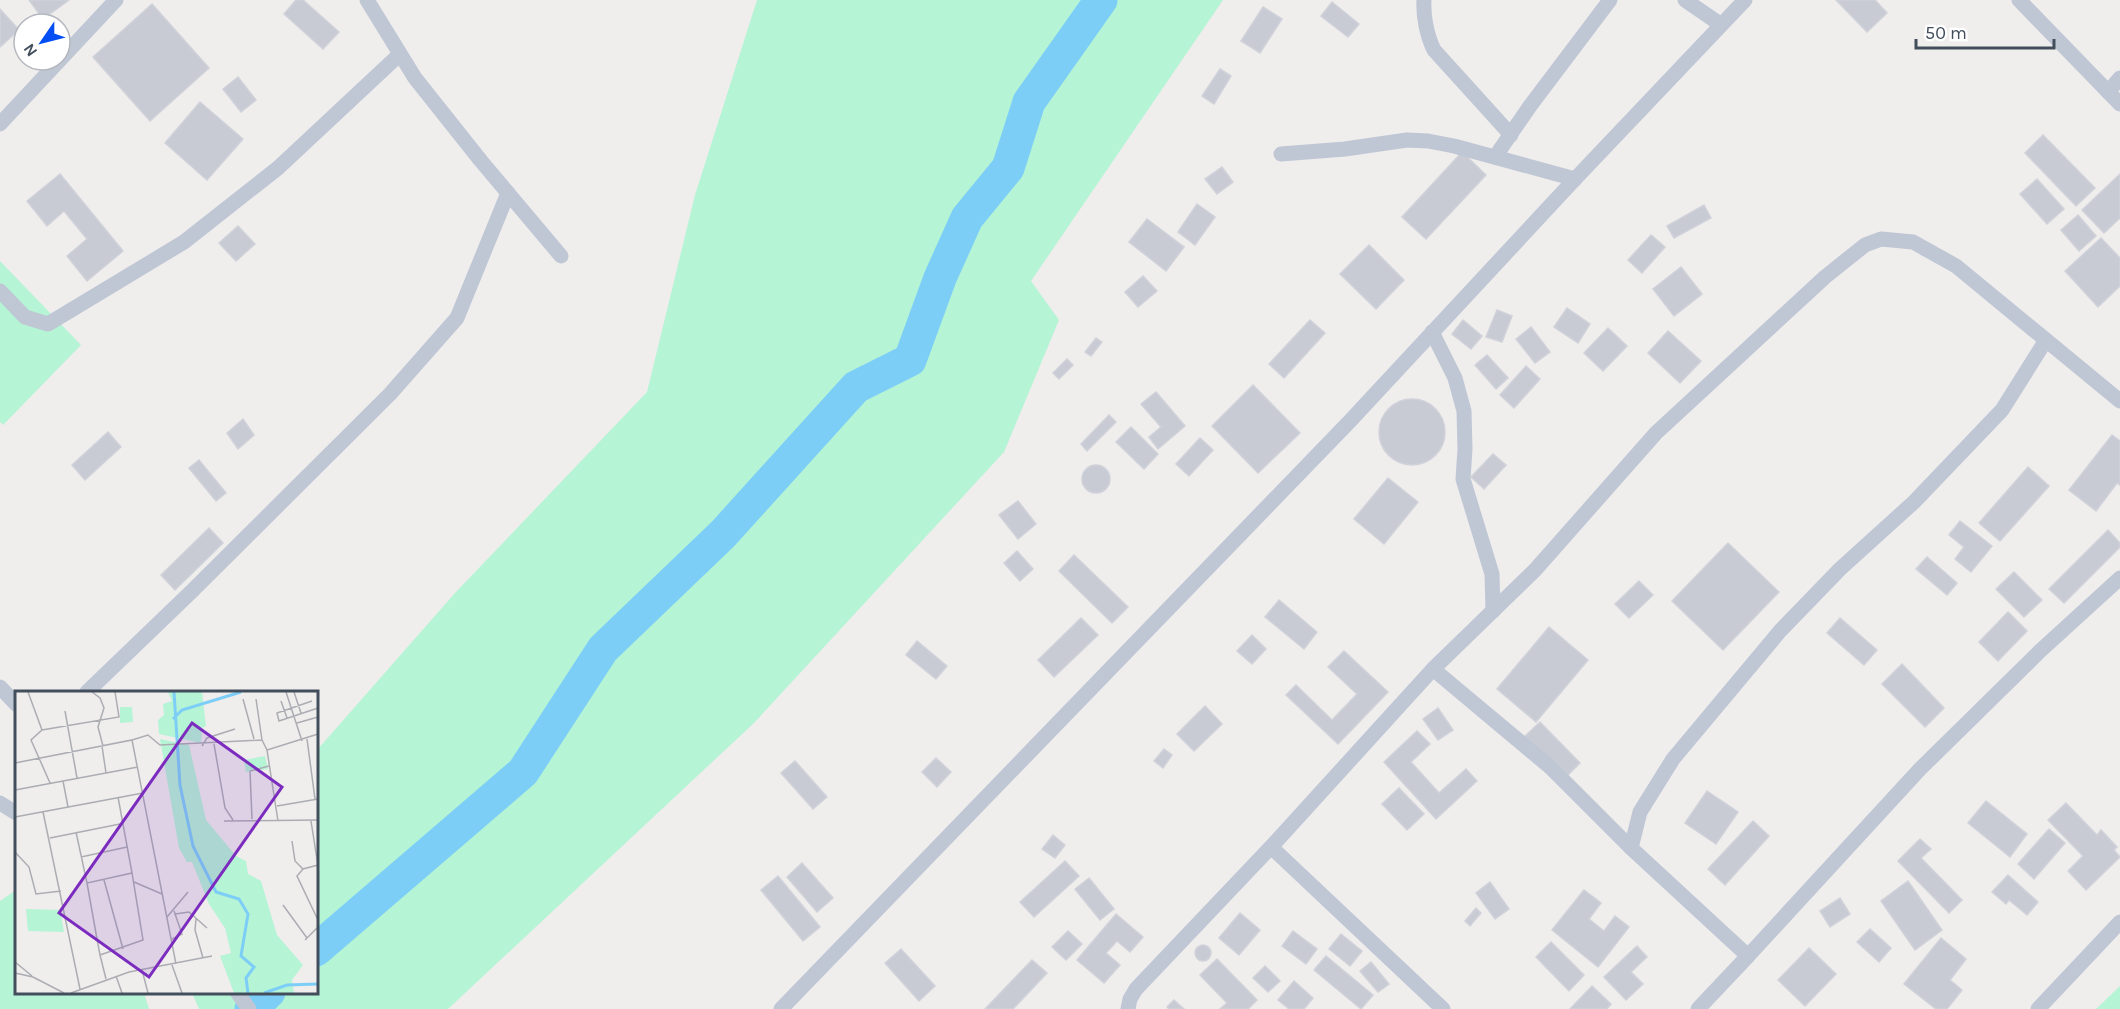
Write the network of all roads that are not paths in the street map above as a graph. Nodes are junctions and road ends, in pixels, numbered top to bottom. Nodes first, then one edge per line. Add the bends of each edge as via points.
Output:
1 (116, 0) edge
2 (367, 0) edge
3 (1424, 0) edge
4 (1610, 0) edge
5 (1685, 0) edge
6 (1745, 0) edge
7 (2019, 0) edge
8 (1720, 24) junction
9 (400, 54) junction
10 (2120, 78) edge
11 (2108, 92) junction
12 (2120, 104) edge
13 (0, 124) edge
14 (1511, 135) junction
15 (1281, 154) dead end
16 (1495, 157) junction
17 (1575, 179) junction
18 (508, 193) junction
19 (561, 256) dead end
20 (0, 291) edge
21 (1432, 332) junction
22 (2046, 340) junction
23 (2120, 401) edge
24 (2120, 578) edge
25 (1493, 610) junction
26 (1432, 669) junction
27 (0, 687) edge
28 (89, 691) edge
29 (15, 703) edge
30 (0, 803) edge
31 (15, 812) edge
32 (1271, 847) junction
33 (1631, 848) junction
34 (2120, 922) edge
35 (1748, 957) junction
36 (238, 994) edge
37 (249, 1009) edge
38 (781, 1009) edge
39 (1128, 1009) edge
40 (1443, 1009) edge
41 (1698, 1009) edge
42 (2038, 1009) edge

1 - 13 street
2 - 9 street
3 - 14 street via 1434,50
4 - 14 street
5 - 8 street
6 - 8 street
7 - 11 street
8 - 17 street
9 - 18 street
9 - 20 street via 278,168 184,242 48,324 25,317
10 - 11 street
11 - 12 street
14 - 16 street
15 - 16 street via 1407,140 1454,146
16 - 17 street
17 - 21 street
18 - 19 street
18 - 28 street via 457,318 390,394
21 - 25 street via 1455,378 1464,411 1463,479 1492,574
21 - 38 street
22 - 23 street
22 - 25 street via 1956,266 1912,242 1881,239 1865,245 1656,433 1535,570
22 - 33 street via 2002,410 1914,502 1840,569 1780,631 1673,759 1640,812
24 - 35 street via 1920,769
25 - 26 street
26 - 32 street
26 - 33 street via 1550,767
27 - 29 street
30 - 31 street
32 - 39 street via 1136,989
32 - 40 street
33 - 35 street
34 - 42 street
35 - 41 street
36 - 37 street

